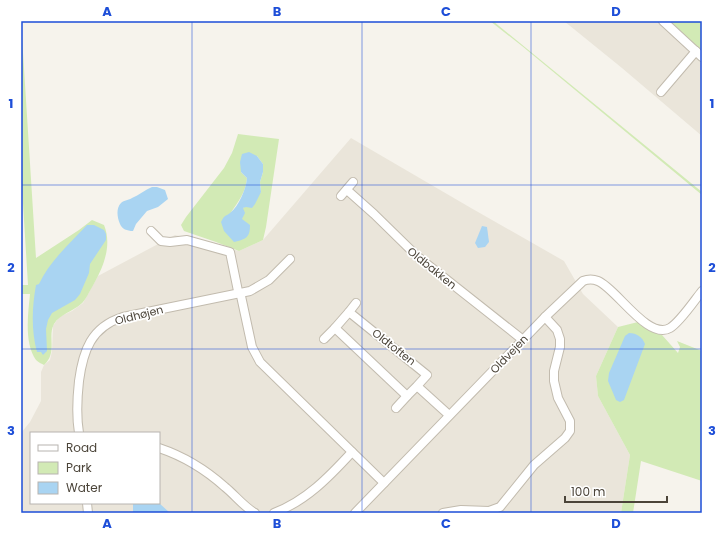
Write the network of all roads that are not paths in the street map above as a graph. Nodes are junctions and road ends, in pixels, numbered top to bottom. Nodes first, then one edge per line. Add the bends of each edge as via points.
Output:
1 (662, 21) edge
2 (699, 54) edge
3 (661, 92) dead end
4 (353, 182) dead end
5 (347, 190) junction
6 (341, 196) dead end
7 (151, 231) dead end
8 (290, 259) dead end
9 (702, 291) edge
10 (240, 294) junction
11 (356, 303) dead end
12 (349, 312) junction
13 (545, 317) junction
14 (334, 328) junction
15 (324, 339) dead end
16 (523, 340) junction
17 (416, 386) junction
18 (407, 396) junction
19 (396, 408) dead end
20 (449, 416) junction
21 (79, 432) edge
22 (160, 448) edge
23 (352, 452) junction
24 (384, 483) junction
25 (255, 513) edge
26 (274, 513) edge
27 (356, 513) edge
28 (443, 513) edge

1 - 2 street
2 - 3 street
4 - 5 street
5 - 6 street
5 - 16 street, Oldbakken via 418,257
7 - 10 street via 161,240 187,240 228,251 231,254
8 - 10 street, Oldhøjen via 269,280 255,289
9 - 13 street, Oldvejen via 667,330 654,328 635,315 606,286 590,279 582,281
10 - 21 street, Oldhøjen via 123,317 101,329 88,346 81,369 76,407
10 - 23 street via 250,342 260,362
11 - 12 street
12 - 14 street
12 - 17 street, Oldtoften via 427,375
13 - 16 street, Oldvejen
13 - 28 street via 557,330 560,339 554,381 556,395 570,421 570,431 534,465 500,506 491,510
14 - 15 street
14 - 18 street
16 - 20 street, Oldvejen
17 - 18 street, Oldtoften
17 - 20 street
18 - 19 street, Oldtoften
20 - 24 street, Oldvejen
22 - 25 street via 204,470
23 - 24 street
23 - 26 street via 311,493
24 - 27 street, Oldvejen

